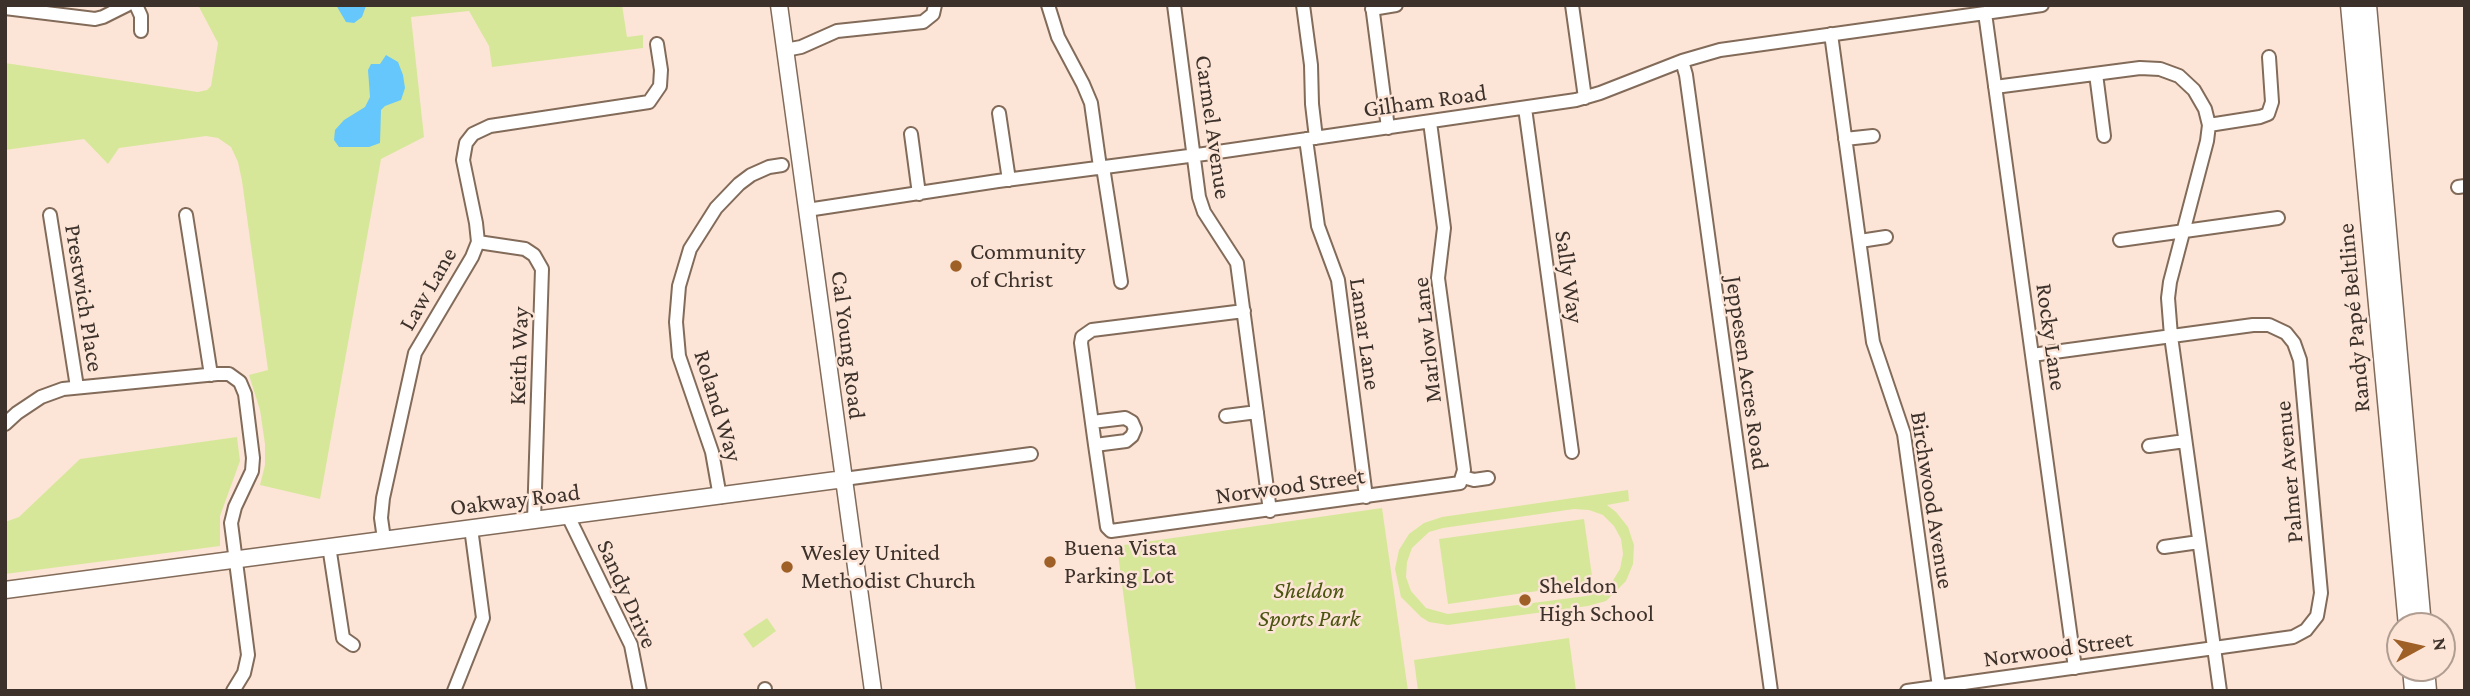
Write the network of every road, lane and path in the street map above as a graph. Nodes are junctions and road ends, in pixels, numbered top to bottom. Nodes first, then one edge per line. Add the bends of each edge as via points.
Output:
1 (127, 5) edge
2 (136, 5) edge
3 (779, 5) edge
4 (935, 5) edge
5 (1048, 5) edge
6 (1174, 5) edge
7 (1303, 5) edge
8 (1396, 5) edge
9 (1572, 5) edge
10 (2042, 5) edge
11 (2350, 5) edge
12 (2367, 5) edge
13 (1372, 7) edge
14 (5, 8) edge
15 (1985, 13) junction
16 (141, 31) dead end
17 (1831, 34) junction
18 (657, 44) dead end
19 (785, 50) junction
20 (2269, 57) dead end
21 (1682, 61) junction
22 (2096, 74) junction
23 (1995, 88) junction
24 (1585, 98) junction
25 (1525, 108) junction
26 (999, 113) dead end
27 (1430, 122) junction
28 (2209, 125) junction
29 (1388, 128) junction
30 (911, 134) dead end
31 (2104, 135) dead end
32 (1873, 136) dead end
33 (1311, 139) junction
34 (1845, 139) junction
35 (1195, 155) junction
36 (782, 165) dead end
37 (1102, 167) junction
38 (1009, 180) junction
39 (919, 194) junction
40 (807, 210) junction
41 (50, 215) dead end
42 (186, 215) dead end
43 (2278, 218) dead end
44 (2183, 232) junction
45 (1886, 237) dead end
46 (2120, 240) dead end
47 (1860, 241) junction
48 (478, 242) junction
49 (1121, 282) dead end
50 (1244, 311) junction
51 (2171, 336) junction
52 (2032, 355) junction
53 (211, 374) junction
54 (76, 387) junction
55 (1257, 412) junction
56 (1226, 416) dead end
57 (1092, 422) junction
58 (5, 424) edge
59 (2185, 441) junction
60 (1095, 445) junction
61 (2149, 446) dead end
62 (1573, 452) dead end
63 (1031, 454) dead end
64 (1463, 474) junction
65 (1489, 478) dead end
66 (844, 479) junction
67 (720, 497) junction
68 (1366, 497) junction
69 (1270, 510) junction
70 (568, 516) junction
71 (534, 520) junction
72 (471, 528) junction
73 (384, 539) junction
74 (2199, 542) junction
75 (329, 546) junction
76 (2164, 547) dead end
77 (235, 559) junction
78 (5, 590) edge
79 (2405, 612) edge
80 (2420, 612) edge
81 (353, 645) dead end
82 (2214, 648) junction
83 (2075, 667) junction
84 (1939, 687) junction
85 (233, 691) edge
86 (454, 691) edge
87 (640, 691) edge
88 (873, 691) edge
89 (1771, 691) edge
90 (1907, 691) edge
91 (2220, 691) edge

1 - 14 street via 95,19
2 - 16 street
3 - 19 main road, Cal Young Road
4 - 19 street via 933,15 923,22 837,31
5 - 37 street via 1058,37 1091,103
6 - 35 street, Carmel Avenue
7 - 33 street, Lamar Lane via 1311,65
8 - 13 street
9 - 24 street
10 - 15 street, Gilham Road
11 - 79 highway, Randy Papé Beltline
12 - 80 highway, Randy Papé Beltline
13 - 29 street
15 - 17 street, Gilham Road
15 - 23 street, Rocky Lane
17 - 21 street, Gilham Road via 1720,50
17 - 34 street, Birchwood Avenue
18 - 48 street, Law Lane via 661,77 658,93 649,102 490,126 470,138 463,160
19 - 40 main road, Cal Young Road
20 - 28 street via 2272,102 2268,114
21 - 24 street, Gilham Road
21 - 89 street, Jeppesen Acres Road
22 - 23 street
22 - 28 street via 2153,68 2173,73 2198,95
22 - 31 street
23 - 52 street, Rocky Lane
24 - 25 street, Gilham Road
25 - 27 street, Gilham Road
25 - 62 street, Sally Way
26 - 38 street
27 - 29 street, Gilham Road
27 - 64 street, Marlow Lane via 1444,228 1438,281
28 - 44 street
29 - 33 street, Gilham Road
30 - 39 street
32 - 34 street
33 - 35 street, Gilham Road
33 - 68 street, Lamar Lane via 1318,226 1338,280
34 - 47 street, Birchwood Avenue
35 - 37 street, Gilham Road
35 - 50 street, Carmel Avenue via 1200,202 1237,260
36 - 67 street, Roland Way via 751,175 716,208 690,249 679,286 679,356 712,452
37 - 38 street, Gilham Road
37 - 49 street
38 - 39 street, Gilham Road
39 - 40 street, Gilham Road
40 - 66 main road, Cal Young Road
41 - 54 street, Prestwich Place
42 - 53 street
43 - 44 street
44 - 46 street
44 - 51 street via 2168,289
45 - 47 street
47 - 84 street, Birchwood Avenue via 1874,348 1904,433
48 - 71 street, Keith Way via 525,249 542,269
48 - 73 street, Law Lane via 415,353 383,498
50 - 55 street, Carmel Avenue
50 - 57 street via 1086,333 1081,341
51 - 52 street, Palmer Avenue
51 - 59 street
51 - 82 street, Palmer Avenue via 2269,325 2290,338 2300,360 2321,593 2317,616 2292,637
52 - 83 street, Rocky Lane
53 - 54 street
53 - 77 street via 229,374 243,387 253,453 252,471 232,516
54 - 58 street via 41,397
55 - 56 street
55 - 69 street, Carmel Avenue
57 - 60 street
57 - 60 street via 1125,418 1135,429 1126,441
59 - 61 street
59 - 74 street
60 - 69 street, Norwood Street via 1107,527 1112,532
63 - 66 street, Oakway Road
64 - 65 street via 1475,480
64 - 68 street, Norwood Street via 1455,485
66 - 67 main road, Oakway Road
66 - 88 main road, Cal Young Road
67 - 70 main road, Oakway Road
68 - 69 street, Norwood Street
70 - 71 main road, Oakway Road
70 - 87 street, Sandy Drive via 631,645
71 - 72 main road, Oakway Road
72 - 73 main road, Oakway Road
72 - 86 street via 483,618
73 - 75 main road, Oakway Road
74 - 76 street
74 - 82 street
75 - 77 main road, Oakway Road
75 - 81 street via 343,638
77 - 78 main road, Oakway Road
77 - 85 street via 248,655
82 - 83 street, Norwood Street
82 - 91 street
83 - 84 street, Norwood Street
84 - 90 street, Norwood Street

